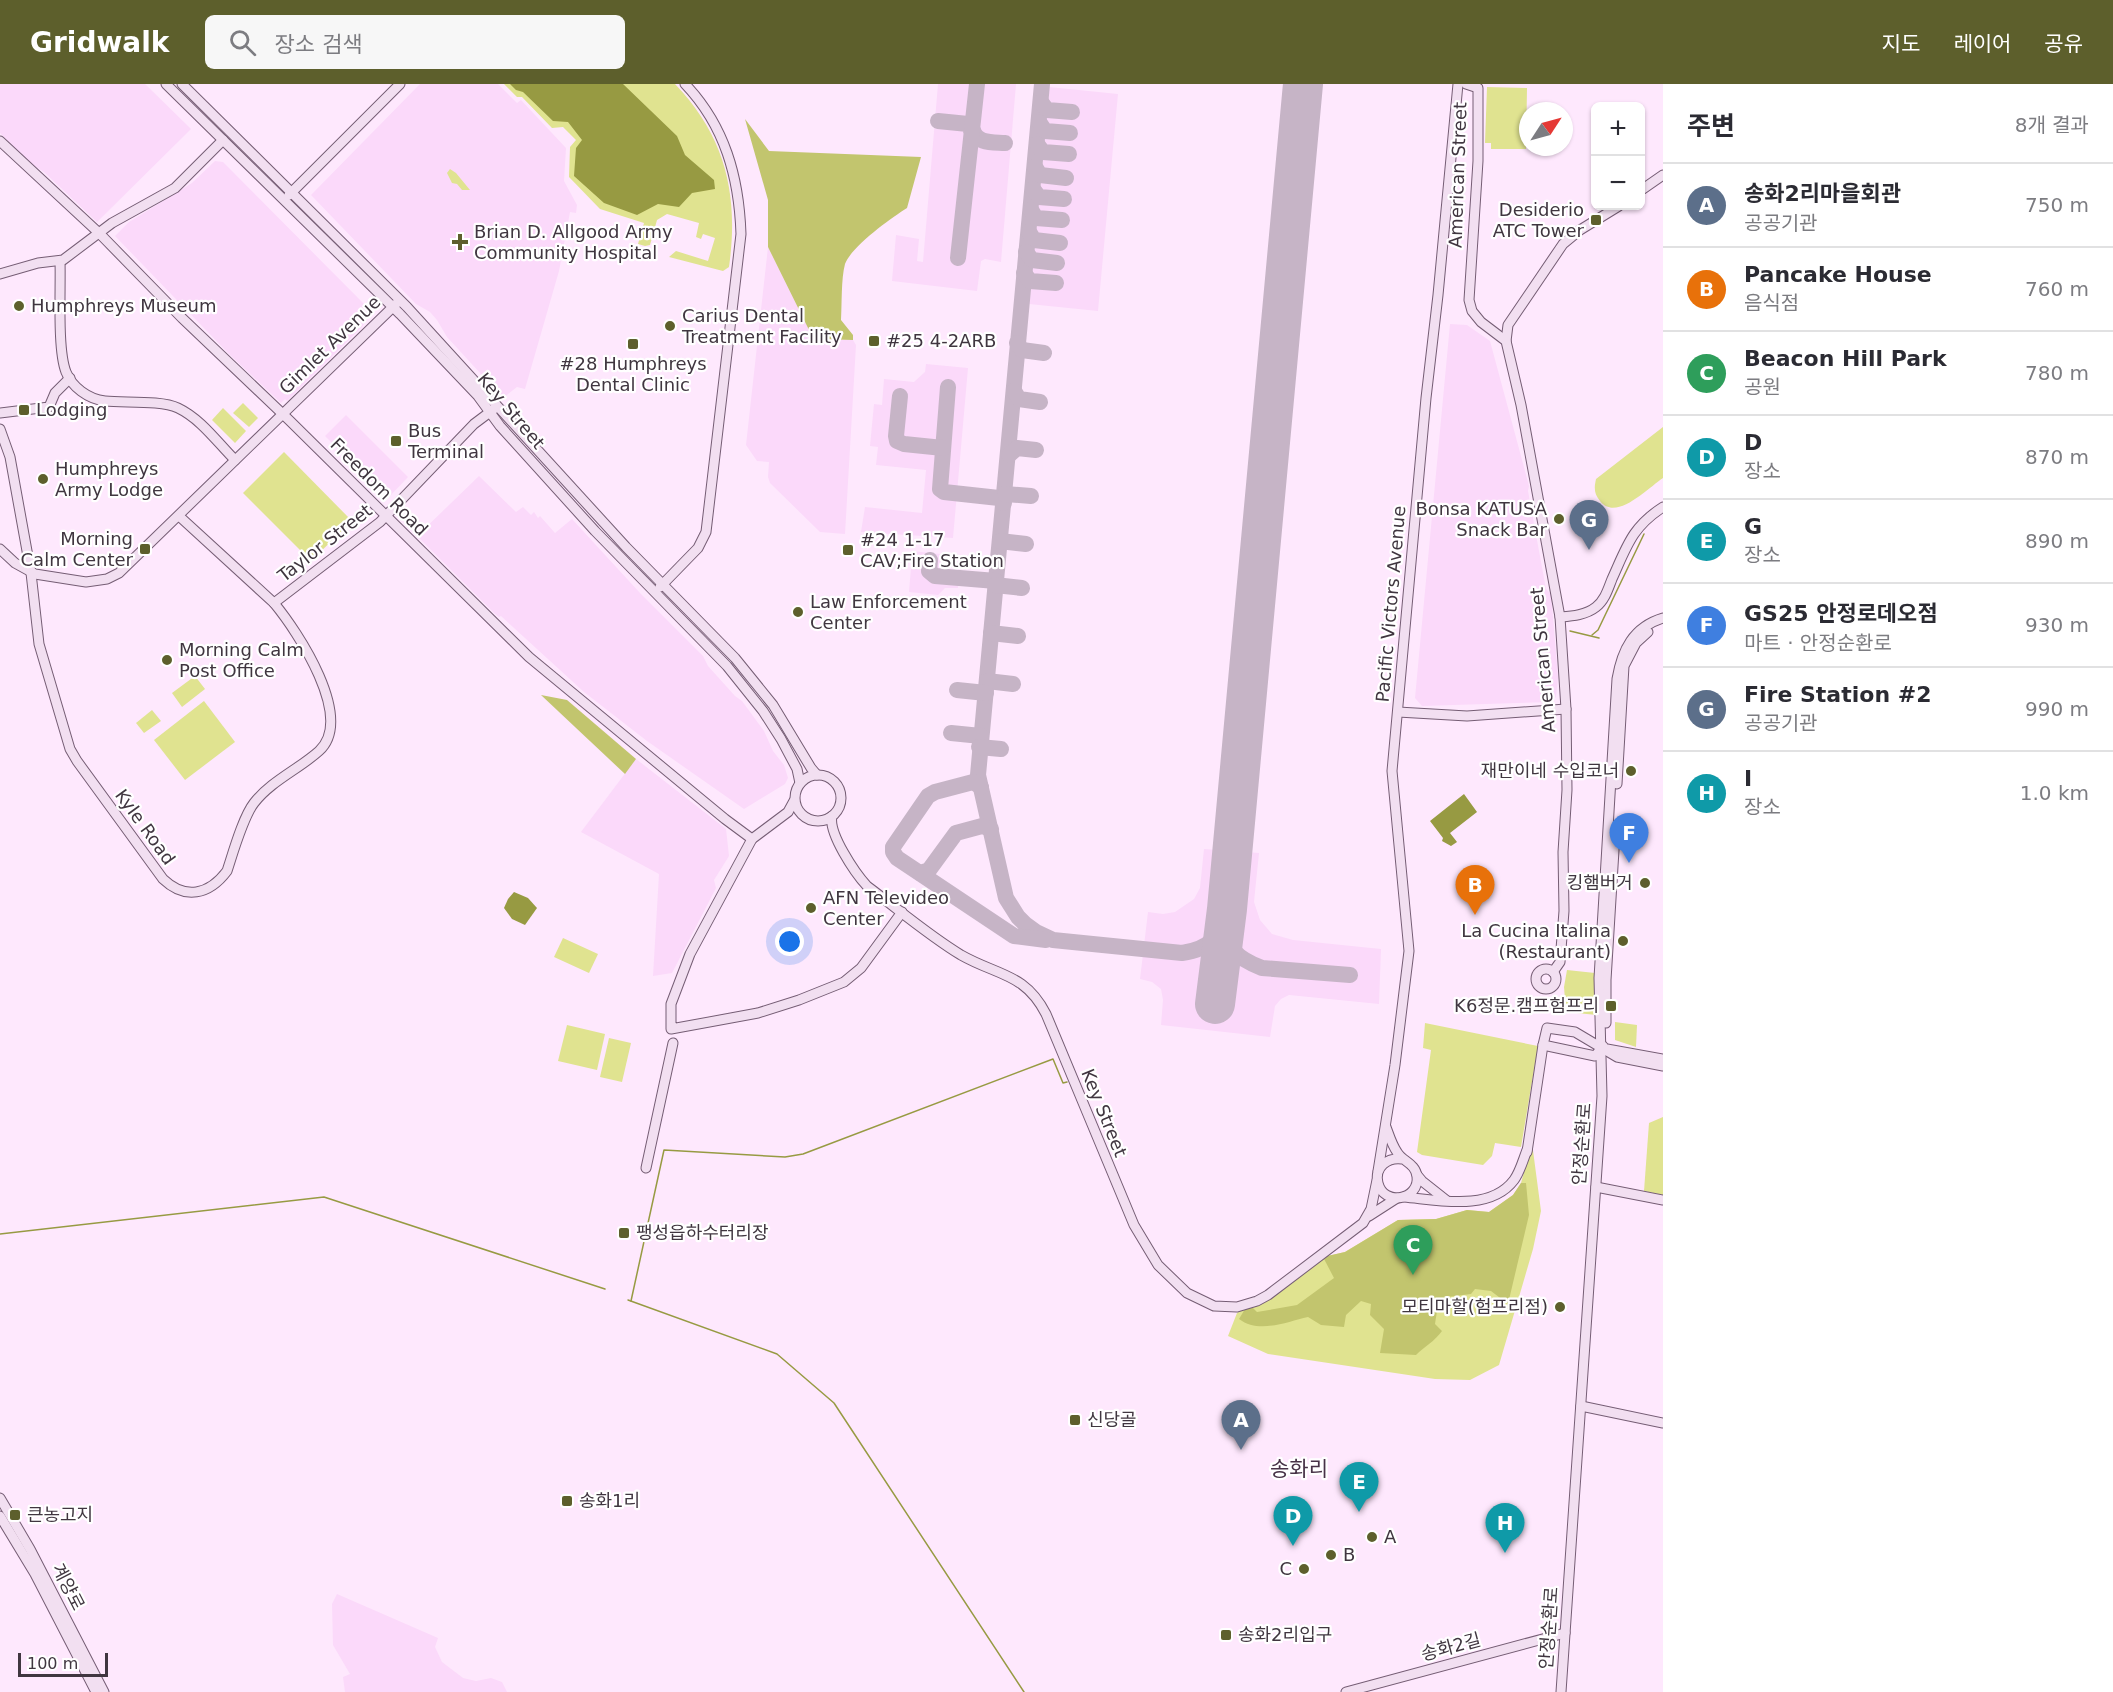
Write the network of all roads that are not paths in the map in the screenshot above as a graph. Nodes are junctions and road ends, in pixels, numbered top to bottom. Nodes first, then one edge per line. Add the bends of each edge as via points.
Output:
1 (166, 84) edge
2 (183, 84) edge
3 (400, 84) edge
4 (685, 84) edge
5 (1458, 84) edge
6 (1466, 84) edge
7 (223, 140) junction
8 (0, 141) edge
9 (1663, 176) edge
10 (1645, 188) edge
11 (291, 192) junction
12 (284, 200) junction
13 (1613, 210) edge
14 (99, 233) junction
15 (60, 261) junction
16 (0, 274) edge
17 (396, 303) junction
18 (1506, 341) junction
19 (70, 378) junction
20 (494, 409) junction
21 (0, 413) edge
22 (283, 414) junction
23 (0, 429) edge
24 (235, 460) junction
25 (1663, 507) edge
26 (179, 516) junction
27 (386, 517) junction
28 (0, 549) edge
29 (31, 573) junction
30 (663, 584) junction
31 (655, 592) junction
32 (274, 603) junction
33 (1560, 617) junction
34 (1663, 618) edge
35 (1663, 624) edge
36 (1566, 709) junction
37 (1398, 712) junction
38 (817, 775) junction
39 (800, 783) junction
40 (794, 801) junction
41 (788, 812) junction
42 (800, 813) junction
43 (829, 821) junction
44 (752, 838) junction
45 (902, 912) junction
46 (1552, 972) dead end
47 (672, 1043) dead end
48 (1543, 1045) junction
49 (1602, 1048) junction
50 (1663, 1059) edge
51 (1663, 1066) edge
52 (1386, 1127) junction
53 (1402, 1159) junction
54 (646, 1168) dead end
55 (1417, 1174) junction
56 (1378, 1176) junction
57 (1596, 1187) junction
58 (1400, 1198) junction
59 (1446, 1200) junction
60 (1663, 1200) edge
61 (1365, 1220) junction
62 (1581, 1406) junction
63 (1663, 1423) edge
64 (0, 1498) edge
65 (0, 1516) edge
66 (1565, 1634) junction
67 (96, 1692) edge
68 (104, 1692) edge
69 (1346, 1692) edge
70 (1561, 1692) edge

1 - 7 street, Key Street
2 - 11 street, Key Street
3 - 11 street
4 - 30 street via 711,117 728,152 739,198 741,234 706,532 698,548
5 - 37 street, Pacific Victors Avenue
6 - 18 street, American Street via 1478,88 1478,161 1468,300 1482,322
7 - 12 street, Key Street
7 - 14 street via 175,188
8 - 14 street, Freedom Road
9 - 10 street
11 - 12 street
11 - 17 street, Key Street
12 - 17 street, Key Street
13 - 18 street via 1563,244 1508,325
14 - 15 street
14 - 22 street, Freedom Road
15 - 16 street
15 - 19 street via 63,348
17 - 20 street, Key Street
17 - 22 street, Gimlet Avenue
18 - 33 street, American Street
19 - 21 street via 55,393 50,407
19 - 24 street via 94,399 163,403 178,408 196,420
20 - 27 street, Taylor Street via 474,424
20 - 30 street, Key Street
20 - 31 street, Key Street via 500,426
22 - 24 street, Gimlet Avenue
22 - 27 street, Freedom Road
23 - 29 street, Kyle Road via 10,457
24 - 26 street, Gimlet Avenue
25 - 33 street via 1646,518 1630,538 1600,603 1585,613
26 - 29 street, Gimlet Avenue via 131,563 107,579 86,582
26 - 32 street, Kyle Road
27 - 32 street, Taylor Street
27 - 44 street, Freedom Road via 529,657
28 - 29 street
29 - 32 street, Kyle Road via 39,644 70,749 163,879 185,892 206,890 220,880 252,806 320,750 331,734 314,662
30 - 31 street
30 - 38 street, Key Street via 754,680
31 - 39 street, Key Street via 746,688 781,739
33 - 36 street, American Street
34 - 49 street, 안정순환로 via 1645,626 1626,645 1617,679 1599,978
35 - 49 street via 1642,636 1624,666 1606,1035
36 - 37 street via 1467,716
36 - 46 street, American Street via 1564,930 1560,962
37 - 52 street, Pacific Victors Avenue via 1392,771 1408,951
38 - 39 street
38 - 43 street via 831,779 840,790 840,805
39 - 40 street
40 - 41 street
40 - 42 street
41 - 42 street
41 - 44 street
42 - 43 street via 810,820
43 - 45 street, Key Street via 858,877
44 - 45 street via 690,954 671,1004 671,1029 768,1010 844,982 861,968
45 - 61 street, Key Street via 960,954 1019,981 1033,993 1046,1014 1134,1225 1158,1265 1186,1293 1214,1306 1257,1301
47 - 54 street
48 - 49 street via 1595,1056
48 - 49 street via 1547,1028 1575,1032
48 - 59 street via 1527,1151 1516,1178 1503,1190 1476,1202
49 - 50 street
49 - 51 street via 1617,1057
49 - 57 street, 안정순환로
52 - 53 street
52 - 56 street, Pacific Victors Avenue
53 - 55 street via 1412,1164
53 - 56 street via 1388,1160
55 - 58 street via 1414,1188
55 - 59 street
56 - 58 street via 1380,1188
56 - 61 street, Pacific Victors Avenue
57 - 60 street
57 - 62 street, 안정순환로
58 - 59 street
58 - 61 street, Key Street
62 - 63 street
62 - 66 street, 안정순환로
64 - 68 street, 계양로
65 - 67 street
66 - 69 street, 송화2길
66 - 70 street, 안정순환로

